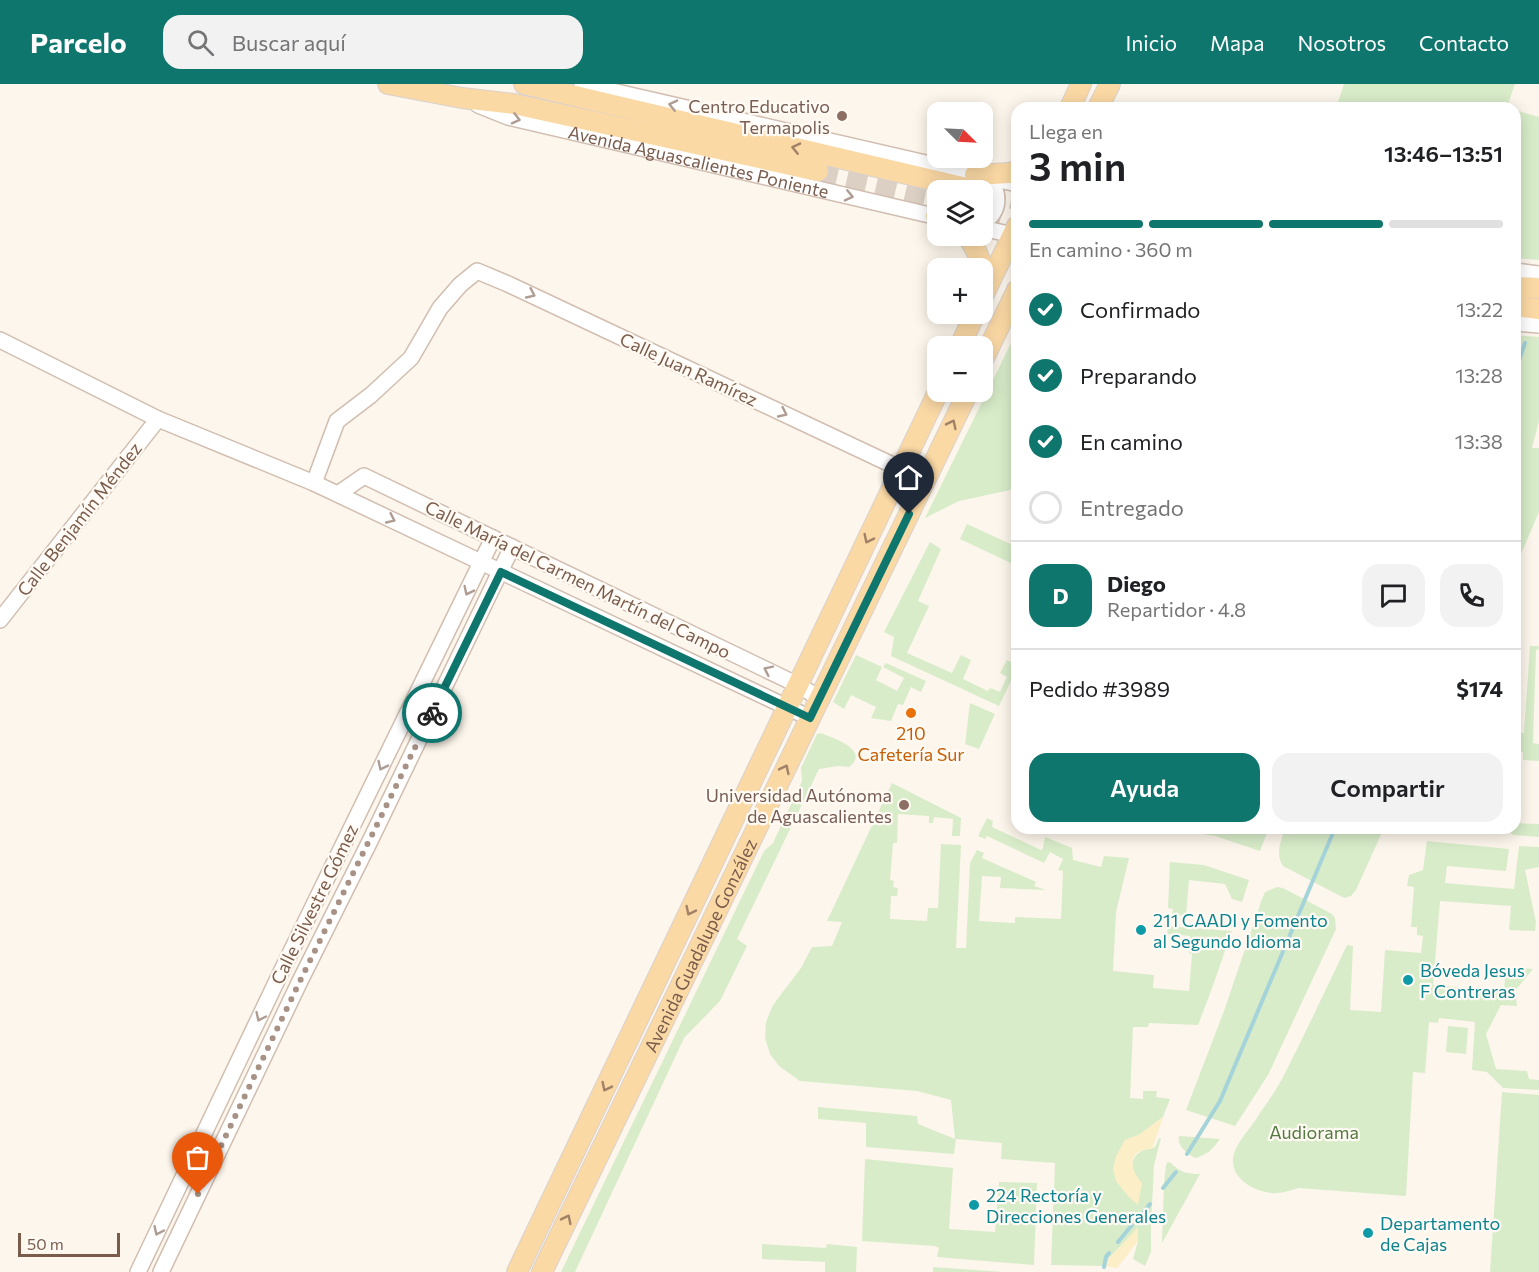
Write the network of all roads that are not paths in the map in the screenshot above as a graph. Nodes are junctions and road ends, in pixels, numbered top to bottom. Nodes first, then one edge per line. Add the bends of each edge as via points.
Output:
1 (388, 84) edge
2 (524, 84) edge
3 (582, 84) edge
4 (1081, 84) edge
5 (1110, 84) edge
6 (462, 98) junction
7 (1073, 102) edge
8 (1101, 102) edge
9 (818, 171) tunnel mouth
10 (1011, 172) edge
11 (974, 180) edge
12 (975, 180) edge
13 (983, 180) edge
14 (993, 182) edge
15 (1011, 184) edge
16 (993, 188) edge
17 (993, 213) edge
18 (927, 215) edge
19 (993, 229) edge
20 (1011, 231) edge
21 (1011, 242) edge
22 (1521, 272) edge
23 (1539, 274) edge
24 (993, 278) edge
25 (1521, 287) edge
26 (1539, 288) edge
27 (1011, 304) edge
28 (1521, 307) edge
29 (1539, 309) edge
30 (1521, 324) edge
31 (1539, 325) edge
32 (0, 340) edge
33 (993, 340) edge
34 (933, 402) edge
35 (963, 402) edge
36 (158, 419) junction
37 (901, 469) junction
38 (314, 483) junction
39 (338, 494) junction
40 (493, 538) junction
41 (512, 548) junction
42 (482, 562) junction
43 (501, 572) junction
44 (0, 620) edge
45 (798, 685) junction
46 (819, 698) junction
47 (414, 700) junction
48 (787, 707) junction
49 (434, 709) junction
50 (810, 718) junction
51 (138, 1272) edge
52 (162, 1272) edge
53 (517, 1272) edge
54 (542, 1272) edge

1 - 6 main road, Avenida Aguascalientes Poniente
11 -> 2 main road, Avenida Aguascalientes Poniente
12 -> 3 street, Avenida Aguascalientes Poniente
4 - 7 main road
5 - 8 main road
6 - 9 main road, Avenida Aguascalientes Poniente via 514,104
6 -> 18 street, Avenida Aguascalientes Poniente via 508,117
10 - 13 main road
14 - 15 street, Avenida Aguascalientes Poniente
16 - 17 street via 997,203
19 - 20 street
21 - 24 main road
22 - 23 street
25 - 26 main road
27 - 33 main road
28 - 29 main road
30 - 31 street
32 - 36 street, Calle María del Carmen Martín del Campo
34 - 37 main road, Avenida Guadalupe González
46 -> 35 main road, Avenida Guadalupe González
36 - 38 street, Calle María del Carmen Martín del Campo
36 - 44 street, Calle Benjamín Méndez
38 -> 37 street, Calle Juan Ramírez via 337,421 411,358 440,308 477,271
37 -> 45 main road, Avenida Guadalupe González
38 - 39 street, Calle María del Carmen Martín del Campo
39 - 40 street, Calle María del Carmen Martín del Campo via 364,476
39 -> 42 street, Calle María del Carmen Martín del Campo
40 - 41 street, Calle María del Carmen Martín del Campo
40 - 42 street, Calle Silvestre Gómez
41 - 43 street, Calle Silvestre Gómez
45 -> 41 street, Calle María del Carmen Martín del Campo
42 - 43 street, Calle María del Carmen Martín del Campo
42 -> 47 street, Calle Silvestre Gómez
43 - 48 street, Calle María del Carmen Martín del Campo
43 - 49 street, Calle Silvestre Gómez
45 - 46 street, Calle María del Carmen Martín del Campo
45 - 48 main road, Avenida Guadalupe González
46 - 50 main road, Avenida Guadalupe González
47 - 49 street
47 -> 51 street, Calle Silvestre Gómez
48 - 50 street, Calle María del Carmen Martín del Campo
48 -> 53 main road, Avenida Guadalupe González
49 - 52 street, Calle Silvestre Gómez
54 -> 50 main road, Avenida Guadalupe González

